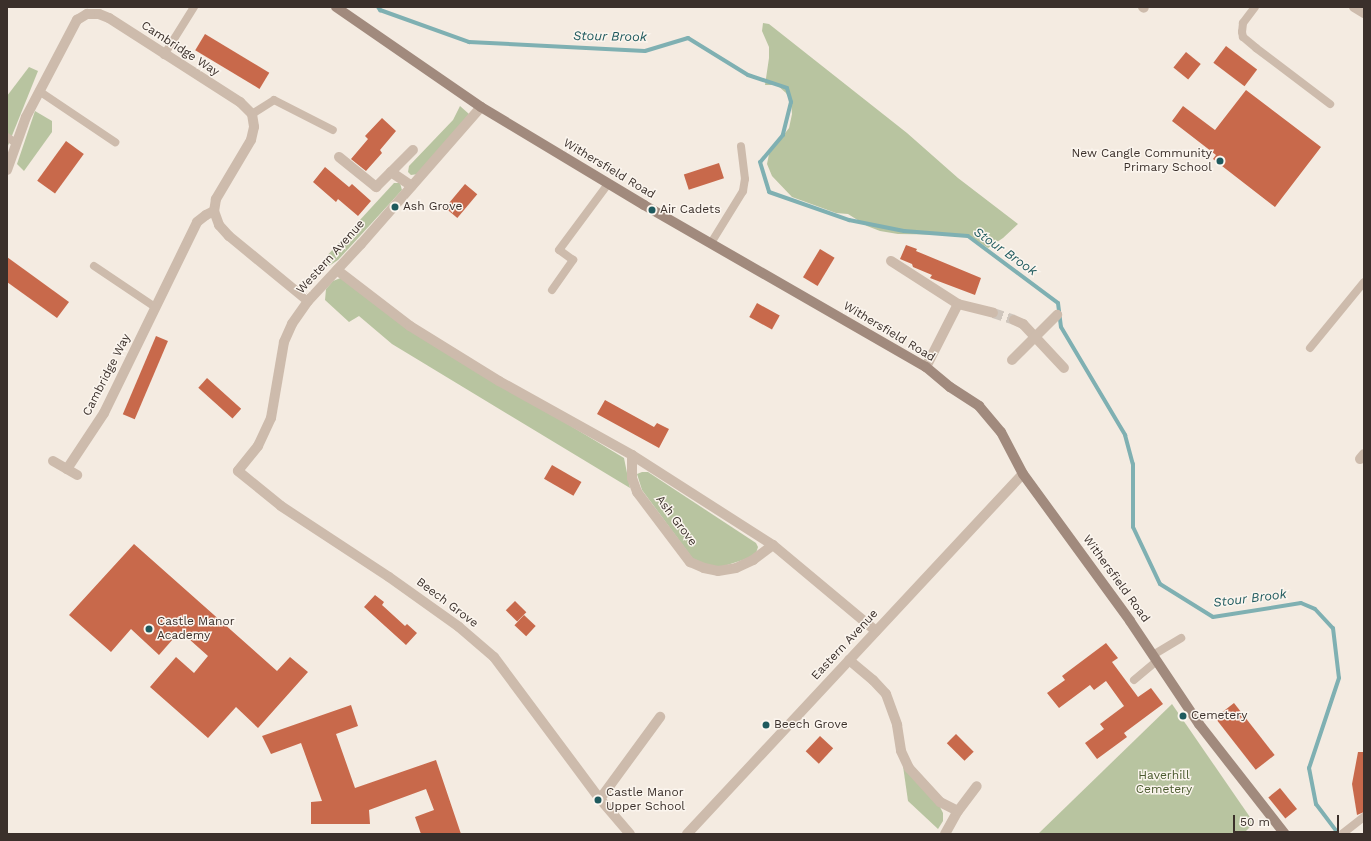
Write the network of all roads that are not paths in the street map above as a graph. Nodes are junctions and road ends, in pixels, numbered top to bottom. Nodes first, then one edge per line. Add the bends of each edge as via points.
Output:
1 (194, 7) edge
2 (1255, 7) edge
3 (1354, 7) edge
4 (340, 8) edge
5 (83, 11) edge
6 (1364, 14) edge
7 (164, 54) junction
8 (39, 91) junction
9 (1330, 104) dead end
10 (481, 107) junction
11 (252, 114) junction
12 (333, 130) dead end
13 (7, 137) edge
14 (115, 142) dead end
15 (16, 143) junction
16 (741, 146) dead end
17 (413, 150) dead end
18 (339, 157) dead end
19 (7, 170) edge
20 (391, 172) junction
21 (608, 184) junction
22 (412, 186) junction
23 (214, 211) junction
24 (711, 243) junction
25 (891, 261) dead end
26 (94, 266) dead end
27 (337, 270) junction
28 (1364, 282) edge
29 (552, 290) dead end
30 (308, 301) junction
31 (958, 304) junction
32 (155, 307) junction
33 (993, 313) tunnel mouth
34 (1057, 315) dead end
35 (1014, 320) tunnel mouth
36 (1036, 337) junction
37 (1310, 348) dead end
38 (1012, 360) dead end
39 (926, 367) junction
40 (1064, 368) dead end
41 (632, 455) junction
42 (53, 461) dead end
43 (67, 469) junction
44 (238, 471) joint
45 (1023, 474) junction
46 (77, 475) dead end
47 (773, 545) junction
48 (876, 631) junction
49 (1181, 638) dead end
50 (1155, 658) junction
51 (849, 660) junction
52 (1134, 680) dead end
53 (660, 717) dead end
54 (977, 786) dead end
55 (600, 799) junction
56 (958, 811) junction
57 (1361, 820) edge
58 (691, 832) edge
59 (630, 834) edge
60 (945, 834) edge
61 (1285, 834) edge
62 (1342, 834) edge

1 - 7 lane
2 - 9 lane via 1243,23 1243,37
3 - 6 street
4 - 10 street, Withersfield Road
5 - 7 street, Cambridge Way via 109,18
5 - 8 street, Cambridge Way
7 - 11 street, Cambridge Way via 240,102
8 - 14 lane
8 - 15 street, Cambridge Way
10 - 21 street, Withersfield Road
10 - 22 street, Western Avenue
11 - 12 lane via 274,100
11 - 23 street via 254,126 251,140 216,199
13 - 15 lane
15 - 19 street, Cambridge Way
16 - 24 lane via 745,179 743,191
17 - 20 street
18 - 20 street via 376,188
20 - 22 street
21 - 24 street, Withersfield Road
21 - 29 lane via 559,250 573,260
22 - 27 street, Western Avenue
23 - 30 street via 219,225 229,236
23 - 32 street, Cambridge Way via 197,222
24 - 39 street, Withersfield Road
25 - 31 street
26 - 32 lane
27 - 30 street, Western Avenue
27 - 41 street, Ash Grove via 410,326 499,381
28 - 37 lane
30 - 44 street, Western Avenue via 292,324 284,342 271,418 258,446
31 - 33 street
31 - 39 street
32 - 43 street, Cambridge Way via 104,413
34 - 36 street
35 - 36 street via 1023,324
36 - 38 street
36 - 40 street
39 - 45 street, Withersfield Road via 979,406 1001,432
41 - 47 street, Ash Grove
41 - 47 street, Ash Grove via 632,478 637,492 690,562 718,571 736,568 753,560
42 - 43 street
43 - 46 street
44 - 55 street, Beech Grove via 281,506 459,627 494,657
45 - 48 street, Eastern Avenue
45 - 50 street, Withersfield Road
47 - 48 street, Ash Grove
48 - 51 street, Eastern Avenue
49 - 50 lane
50 - 52 lane
50 - 61 street, Withersfield Road via 1199,724
51 - 56 street via 874,680 886,694 897,725 901,751 909,768 940,802
51 - 58 street, Eastern Avenue
53 - 55 street
54 - 56 street
55 - 59 street, Beech Grove
56 - 60 street
57 - 62 lane

